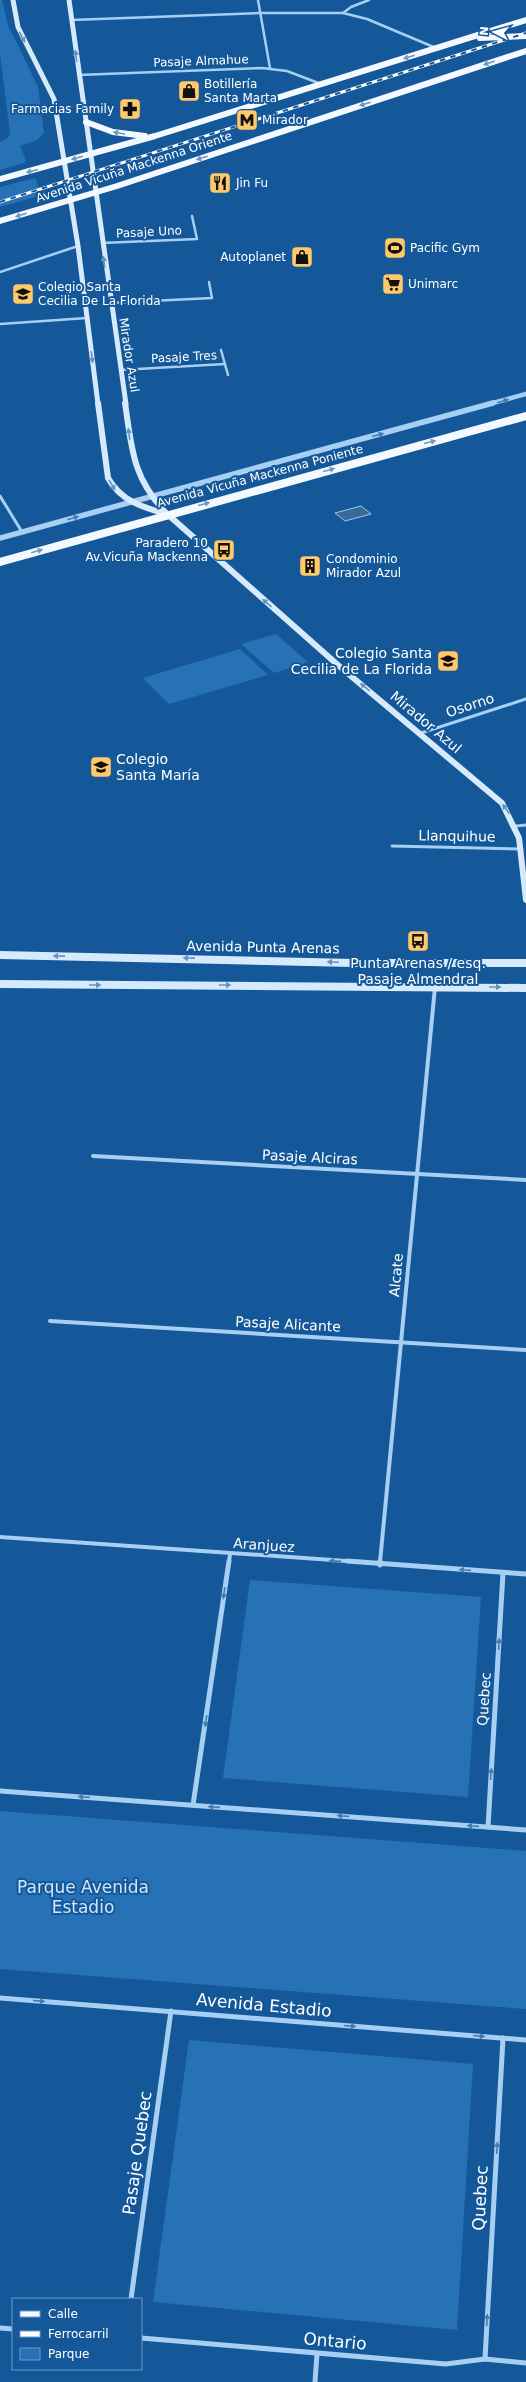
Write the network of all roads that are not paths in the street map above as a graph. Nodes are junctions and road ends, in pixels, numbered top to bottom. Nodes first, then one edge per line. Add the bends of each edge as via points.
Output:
1 (13, 0) edge
2 (69, 0) edge
3 (258, 0) edge
4 (369, 0) edge
5 (260, 13) junction
6 (342, 13) junction
7 (71, 20) junction
8 (526, 20) edge
9 (526, 36) edge
10 (465, 39) junction
11 (436, 48) junction
12 (526, 51) edge
13 (270, 68) junction
14 (78, 75) junction
15 (322, 84) junction
16 (86, 122) junction
17 (155, 136) junction
18 (90, 155) junction
19 (64, 162) junction
20 (0, 179) edge
21 (95, 192) junction
22 (69, 200) junction
23 (192, 216) dead end
24 (0, 221) edge
25 (102, 243) junction
26 (78, 246) junction
27 (0, 272) edge
28 (209, 282) dead end
29 (110, 303) junction
30 (87, 318) junction
31 (0, 324) edge
32 (222, 350) dead end
33 (225, 364) junction
34 (120, 370) junction
35 (228, 374) dead end
36 (526, 394) edge
37 (526, 416) edge
38 (0, 496) edge
39 (151, 496) junction
40 (129, 502) junction
41 (166, 514) junction
42 (22, 532) junction
43 (0, 538) edge
44 (0, 562) edge
45 (526, 699) edge
46 (421, 733) junction
47 (526, 825) edge
48 (516, 826) junction
49 (392, 846) dead end
50 (522, 849) junction
51 (526, 900) edge
52 (0, 955) edge
53 (526, 963) edge
54 (0, 984) edge
55 (435, 987) junction
56 (526, 988) edge
57 (93, 1156) dead end
58 (417, 1174) junction
59 (526, 1180) edge
60 (50, 1321) dead end
61 (401, 1342) junction
62 (526, 1350) edge
63 (0, 1537) edge
64 (230, 1554) junction
65 (380, 1564) junction
66 (504, 1573) junction
67 (526, 1574) edge
68 (0, 1791) edge
69 (193, 1805) junction
70 (488, 1827) junction
71 (526, 1830) edge
72 (0, 1998) edge
73 (171, 2011) junction
74 (503, 2038) junction
75 (526, 2040) edge
76 (131, 2298) edge
77 (0, 2328) edge
78 (12, 2329) edge
79 (142, 2338) edge
80 (317, 2354) junction
81 (485, 2359) junction
82 (526, 2363) edge
83 (315, 2382) edge

1 -> 19 main road, Mirador Azul via 14,21 48,80
2 - 7 main road, Mirador Azul
3 - 5 street
4 - 6 street
5 - 6 street
5 - 7 street
5 - 13 street
6 - 11 street via 367,18
14 -> 7 main road, Mirador Azul
8 - 10 main road, Avenida Vicuña Mackenna Oriente
9 - 10 main road
10 - 11 main road, Avenida Vicuña Mackenna Oriente
11 -> 15 main road, Avenida Vicuña Mackenna Oriente
12 -> 21 main road, Avenida Vicuña Mackenna Oriente
13 - 14 street, Pasaje Almahue
13 - 15 street, Pasaje Almahue via 287,71
14 - 16 main road, Mirador Azul
15 - 17 main road, Avenida Vicuña Mackenna Oriente
17 -> 16 main road via 123,134
16 - 18 main road, Mirador Azul
17 - 18 main road, Avenida Vicuña Mackenna Oriente
18 -> 19 main road, Avenida Vicuña Mackenna Oriente
18 - 21 main road, Mirador Azul
19 -> 20 main road, Avenida Vicuña Mackenna Oriente
19 - 22 main road, Mirador Azul
21 - 22 main road, Avenida Vicuña Mackenna Oriente
21 - 25 main road, Mirador Azul
22 -> 24 main road, Avenida Vicuña Mackenna Oriente
22 - 26 main road, Mirador Azul
23 - 25 street, Pasaje Uno via 197,239
29 -> 25 main road, Mirador Azul
26 - 27 street
26 - 30 main road, Mirador Azul
28 - 29 street via 212,298
29 - 34 main road, Mirador Azul
30 - 31 street
30 -> 40 main road, Mirador Azul via 107,471 114,489
32 - 33 street, Pasaje Tres
33 - 34 street, Pasaje Tres
33 - 35 street, Pasaje Tres
39 -> 34 main road, Mirador Azul via 135,468
39 -> 36 street, Avenida Vicuña Mackenna Poniente
41 -> 37 main road, Avenida Vicuña Mackenna Poniente
38 - 42 street
39 - 40 street, Avenida Vicuña Mackenna Poniente
39 - 41 main road, Mirador Azul
40 - 41 main road, Mirador Azul
42 -> 40 street, Avenida Vicuña Mackenna Poniente
44 -> 41 main road, Avenida Vicuña Mackenna Poniente
46 -> 41 main road, Mirador Azul via 339,666
42 - 43 street, Avenida Vicuña Mackenna Poniente
45 - 46 street, Osorno
48 -> 46 main road, Mirador Azul via 502,803
47 - 48 street
48 - 50 main road, Mirador Azul
49 - 50 street, Llanquihue
50 - 51 main road, Mirador Azul
53 -> 52 main road, Avenida Punta Arenas via 353,963
54 -> 55 main road
55 -> 56 main road
55 - 58 street, Alcate
57 - 58 street, Pasaje Alciras
58 - 59 street, Pasaje Alciras
58 - 61 street, Alcate
60 - 61 street, Pasaje Alicante
61 - 62 street, Pasaje Alicante
61 - 65 street, Alcate
63 - 64 street, Aranjuez
65 -> 64 street, Aranjuez
64 -> 69 street
66 -> 65 street, Aranjuez
66 - 67 street, Aranjuez
70 -> 66 street, Quebec
69 -> 68 street
70 -> 69 street
70 - 71 street
72 -> 73 street, Avenida Estadio
73 -> 74 street, Avenida Estadio
73 - 76 street, Pasaje Quebec
74 - 75 street, Avenida Estadio
81 -> 74 street, Quebec
77 - 78 street
79 - 80 street, Ontario
80 - 81 street, Ontario via 446,2364
80 - 83 street
81 - 82 street, Ontario

